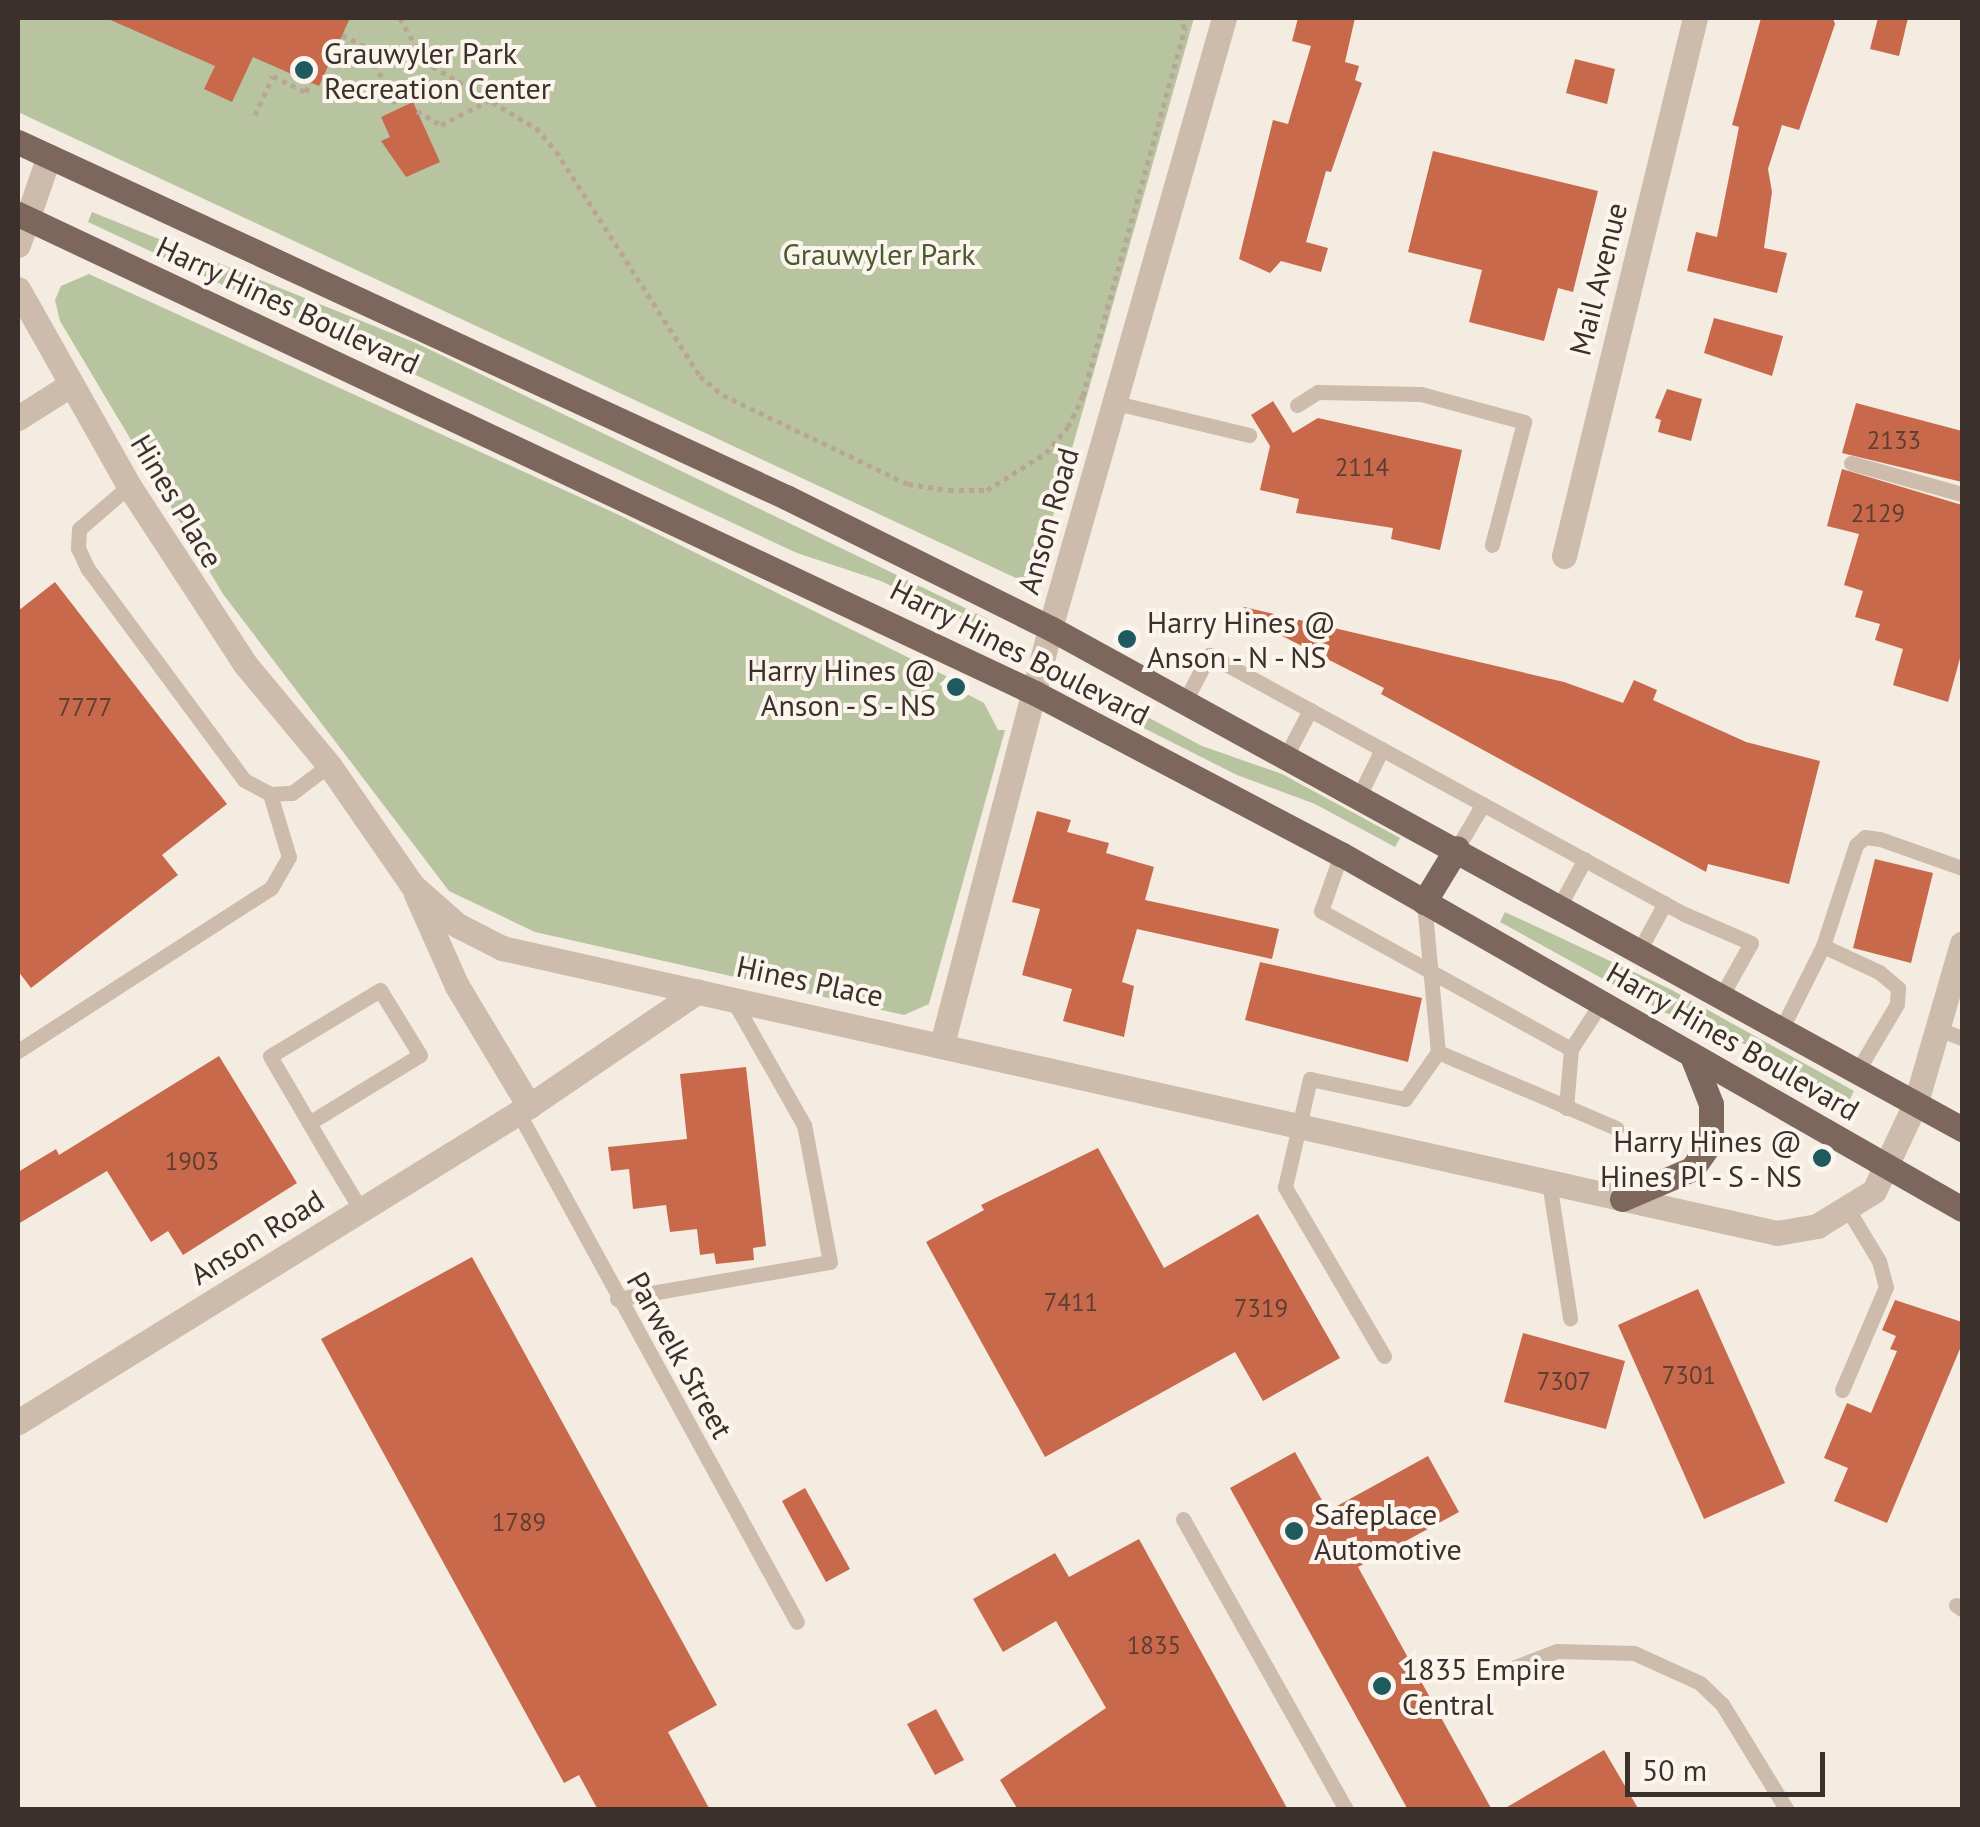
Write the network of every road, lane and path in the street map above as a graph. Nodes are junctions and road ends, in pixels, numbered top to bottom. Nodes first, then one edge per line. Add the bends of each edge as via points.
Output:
1 (400, 18) edge
2 (1179, 18) edge
3 (1224, 18) edge
4 (1694, 18) edge
5 (342, 35) dead end
6 (310, 82) dead end
7 (492, 99) junction
8 (398, 108) dead end
9 (417, 111) dead end
10 (255, 115) dead end
11 (18, 142) edge
12 (49, 156) junction
13 (20, 216) edge
14 (18, 245) edge
15 (18, 289) edge
16 (70, 385) junction
17 (1116, 404) junction
18 (1297, 405) dead end
19 (18, 418) edge
20 (1249, 435) dead end
21 (1850, 463) dead end
22 (129, 486) junction
23 (1962, 494) edge
24 (1492, 545) dead end
25 (1564, 556) dead end
26 (1050, 628) junction
27 (1034, 693) junction
28 (1186, 700) junction
29 (1310, 710) junction
30 (1382, 750) junction
31 (1286, 754) junction
32 (330, 765) junction
33 (270, 794) junction
34 (1360, 794) junction
35 (1483, 804) junction
36 (1458, 848) junction
37 (1340, 854) junction
38 (1584, 860) junction
39 (1962, 868) edge
40 (412, 885) junction
41 (1424, 902) junction
42 (1665, 903) junction
43 (1560, 904) junction
44 (1962, 944) edge
45 (1822, 946) junction
46 (1640, 949) junction
47 (1428, 971) junction
48 (698, 991) junction
49 (1722, 994) junction
50 (731, 996) junction
51 (1601, 1003) junction
52 (1782, 1028) junction
53 (1952, 1034) edge
54 (942, 1044) junction
55 (1571, 1048) junction
56 (18, 1051) edge
57 (1438, 1052) junction
58 (1692, 1056) junction
59 (1858, 1070) junction
60 (1916, 1102) junction
61 (1566, 1108) junction
62 (524, 1109) junction
63 (309, 1123) junction
64 (1299, 1125) junction
65 (1616, 1128) dead end
66 (1962, 1129) edge
67 (1889, 1168) junction
68 (1549, 1182) junction
69 (1622, 1199) junction
70 (1962, 1209) edge
71 (361, 1210) junction
72 (1848, 1211) junction
73 (617, 1300) junction
74 (1570, 1318) dead end
75 (1384, 1356) dead end
76 (1842, 1390) dead end
77 (18, 1422) edge
78 (1183, 1519) dead end
79 (797, 1622) dead end
80 (1497, 1674) dead end
81 (1346, 1810) edge
82 (1787, 1810) edge

1 - 7 path via 424,61
2 - 7 path via 1185,28 1083,396 1046,453 987,490 908,484 723,395 676,346 556,151 536,128
3 - 17 street, Anson Road
4 - 25 street, Mail Avenue
5 - 8 path via 365,46
6 - 10 path via 306,92 273,76
7 - 9 path via 441,125
11 - 12 main road, Harry Hines Boulevard
12 - 13 street
12 - 26 main road, Harry Hines Boulevard via 786,496
13 - 14 street
13 - 27 main road, Harry Hines Boulevard
15 - 16 street, Hines Place
16 - 19 street
16 - 22 street, Hines Place
17 - 20 lane
17 - 26 street, Anson Road
18 - 24 lane via 1318,392 1420,394 1524,422
21 - 23 lane
22 - 32 street, Hines Place via 245,664
22 - 33 lane via 79,529 78,548 244,780
26 - 27 street, Anson Road
26 - 28 main road, Harry Hines Boulevard
27 - 37 main road, Harry Hines Boulevard
27 - 54 street, Anson Road
28 - 29 lane via 1210,655
28 - 31 main road, Harry Hines Boulevard
29 - 30 lane
29 - 31 lane
30 - 34 lane
30 - 35 lane
31 - 34 main road, Harry Hines Boulevard
32 - 33 lane via 292,793
32 - 40 street, Hines Place
33 - 56 lane via 288,857 271,888
34 - 36 main road, Harry Hines Boulevard
35 - 36 lane
35 - 38 lane
36 - 41 main road
36 - 43 main road, Harry Hines Boulevard
37 - 41 main road, Harry Hines Boulevard
37 - 47 lane via 1321,910
38 - 42 lane
38 - 43 lane
39 - 45 lane via 1865,837 1856,845
40 - 48 street, Hines Place via 457,925 502,948
40 - 62 street
41 - 47 lane
41 - 51 main road, Harry Hines Boulevard
42 - 46 lane
42 - 49 lane via 1752,943
43 - 46 main road, Harry Hines Boulevard
44 - 53 street, Hines Place
45 - 52 lane
45 - 59 lane via 1898,988 1898,1004
46 - 49 main road, Harry Hines Boulevard
47 - 55 lane
47 - 57 lane
48 - 50 street, Hines Place
48 - 62 street, Anson Road
49 - 52 main road, Harry Hines Boulevard
50 - 54 street, Hines Place
50 - 73 lane via 804,1125 830,1262
51 - 55 lane
51 - 58 main road, Harry Hines Boulevard
52 - 59 main road, Harry Hines Boulevard
53 - 60 street, Hines Place
54 - 64 street, Hines Place
55 - 61 lane
57 - 61 lane
57 - 64 lane via 1404,1099 1310,1079
58 - 67 main road, Harry Hines Boulevard
58 - 69 main road via 1711,1104 1711,1142 1692,1169
59 - 60 main road, Harry Hines Boulevard
60 - 66 main road, Harry Hines Boulevard
60 - 67 street, Hines Place
61 - 65 lane
62 - 71 street, Anson Road
62 - 73 lane, Parwelk Street
63 - 63 lane via 270,1056 380,990 420,1055
63 - 71 lane
64 - 68 street, Hines Place
64 - 75 lane via 1285,1186
67 - 70 main road, Harry Hines Boulevard
67 - 72 street, Hines Place via 1874,1191
68 - 69 street, Hines Place
68 - 74 lane
69 - 72 street, Hines Place via 1777,1233
71 - 77 street, Anson Road
72 - 76 lane via 1879,1261 1886,1286
73 - 79 lane, Parwelk Street
78 - 81 lane
80 - 82 lane via 1557,1651 1634,1653 1700,1683 1722,1704

